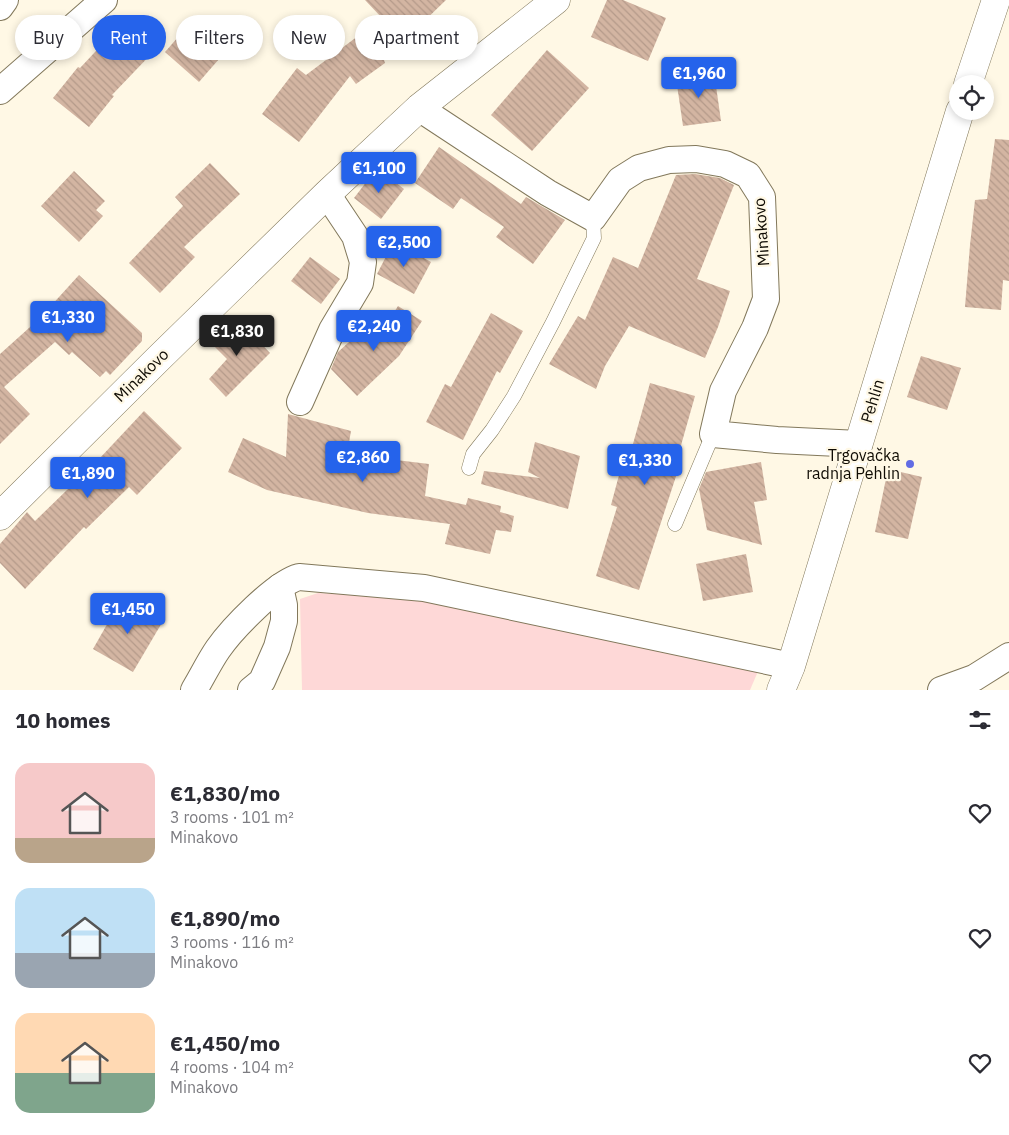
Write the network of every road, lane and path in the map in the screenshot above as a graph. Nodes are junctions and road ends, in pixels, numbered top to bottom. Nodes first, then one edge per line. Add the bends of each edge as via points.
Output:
1 (5, 0) edge
2 (104, 0) edge
3 (556, 0) edge
4 (996, 0) edge
5 (0, 7) edge
6 (971, 75) edge
7 (0, 91) edge
8 (419, 108) junction
9 (957, 120) edge
10 (327, 194) junction
11 (593, 218) junction
12 (300, 402) dead end
13 (713, 434) junction
14 (859, 444) junction
15 (468, 468) dead end
16 (0, 516) edge
17 (675, 524) dead end
18 (280, 587) junction
19 (1009, 656) edge
20 (786, 678) edge
21 (978, 684) edge
22 (194, 690) edge
23 (252, 690) edge
24 (940, 690) edge

1 - 5 street
2 - 7 street
3 - 8 street, Minakovo
4 - 6 street
8 - 10 street, Minakovo
8 - 11 street via 548,193
9 - 14 street, Pehlin
10 - 12 street via 354,236 363,262 360,283 332,330
10 - 16 street, Minakovo
11 - 13 street, Minakovo via 620,180 639,168 669,160 696,159 725,164 748,175 762,197 766,299 724,391
11 - 15 lane via 594,238 553,322 514,396 473,454
13 - 14 street
13 - 17 lane, Minakovo
14 - 20 street, Pehlin
18 - 20 street via 304,577 424,588
18 - 22 street via 232,632
18 - 23 street via 284,621 277,647 262,681
19 - 21 street
21 - 24 street

